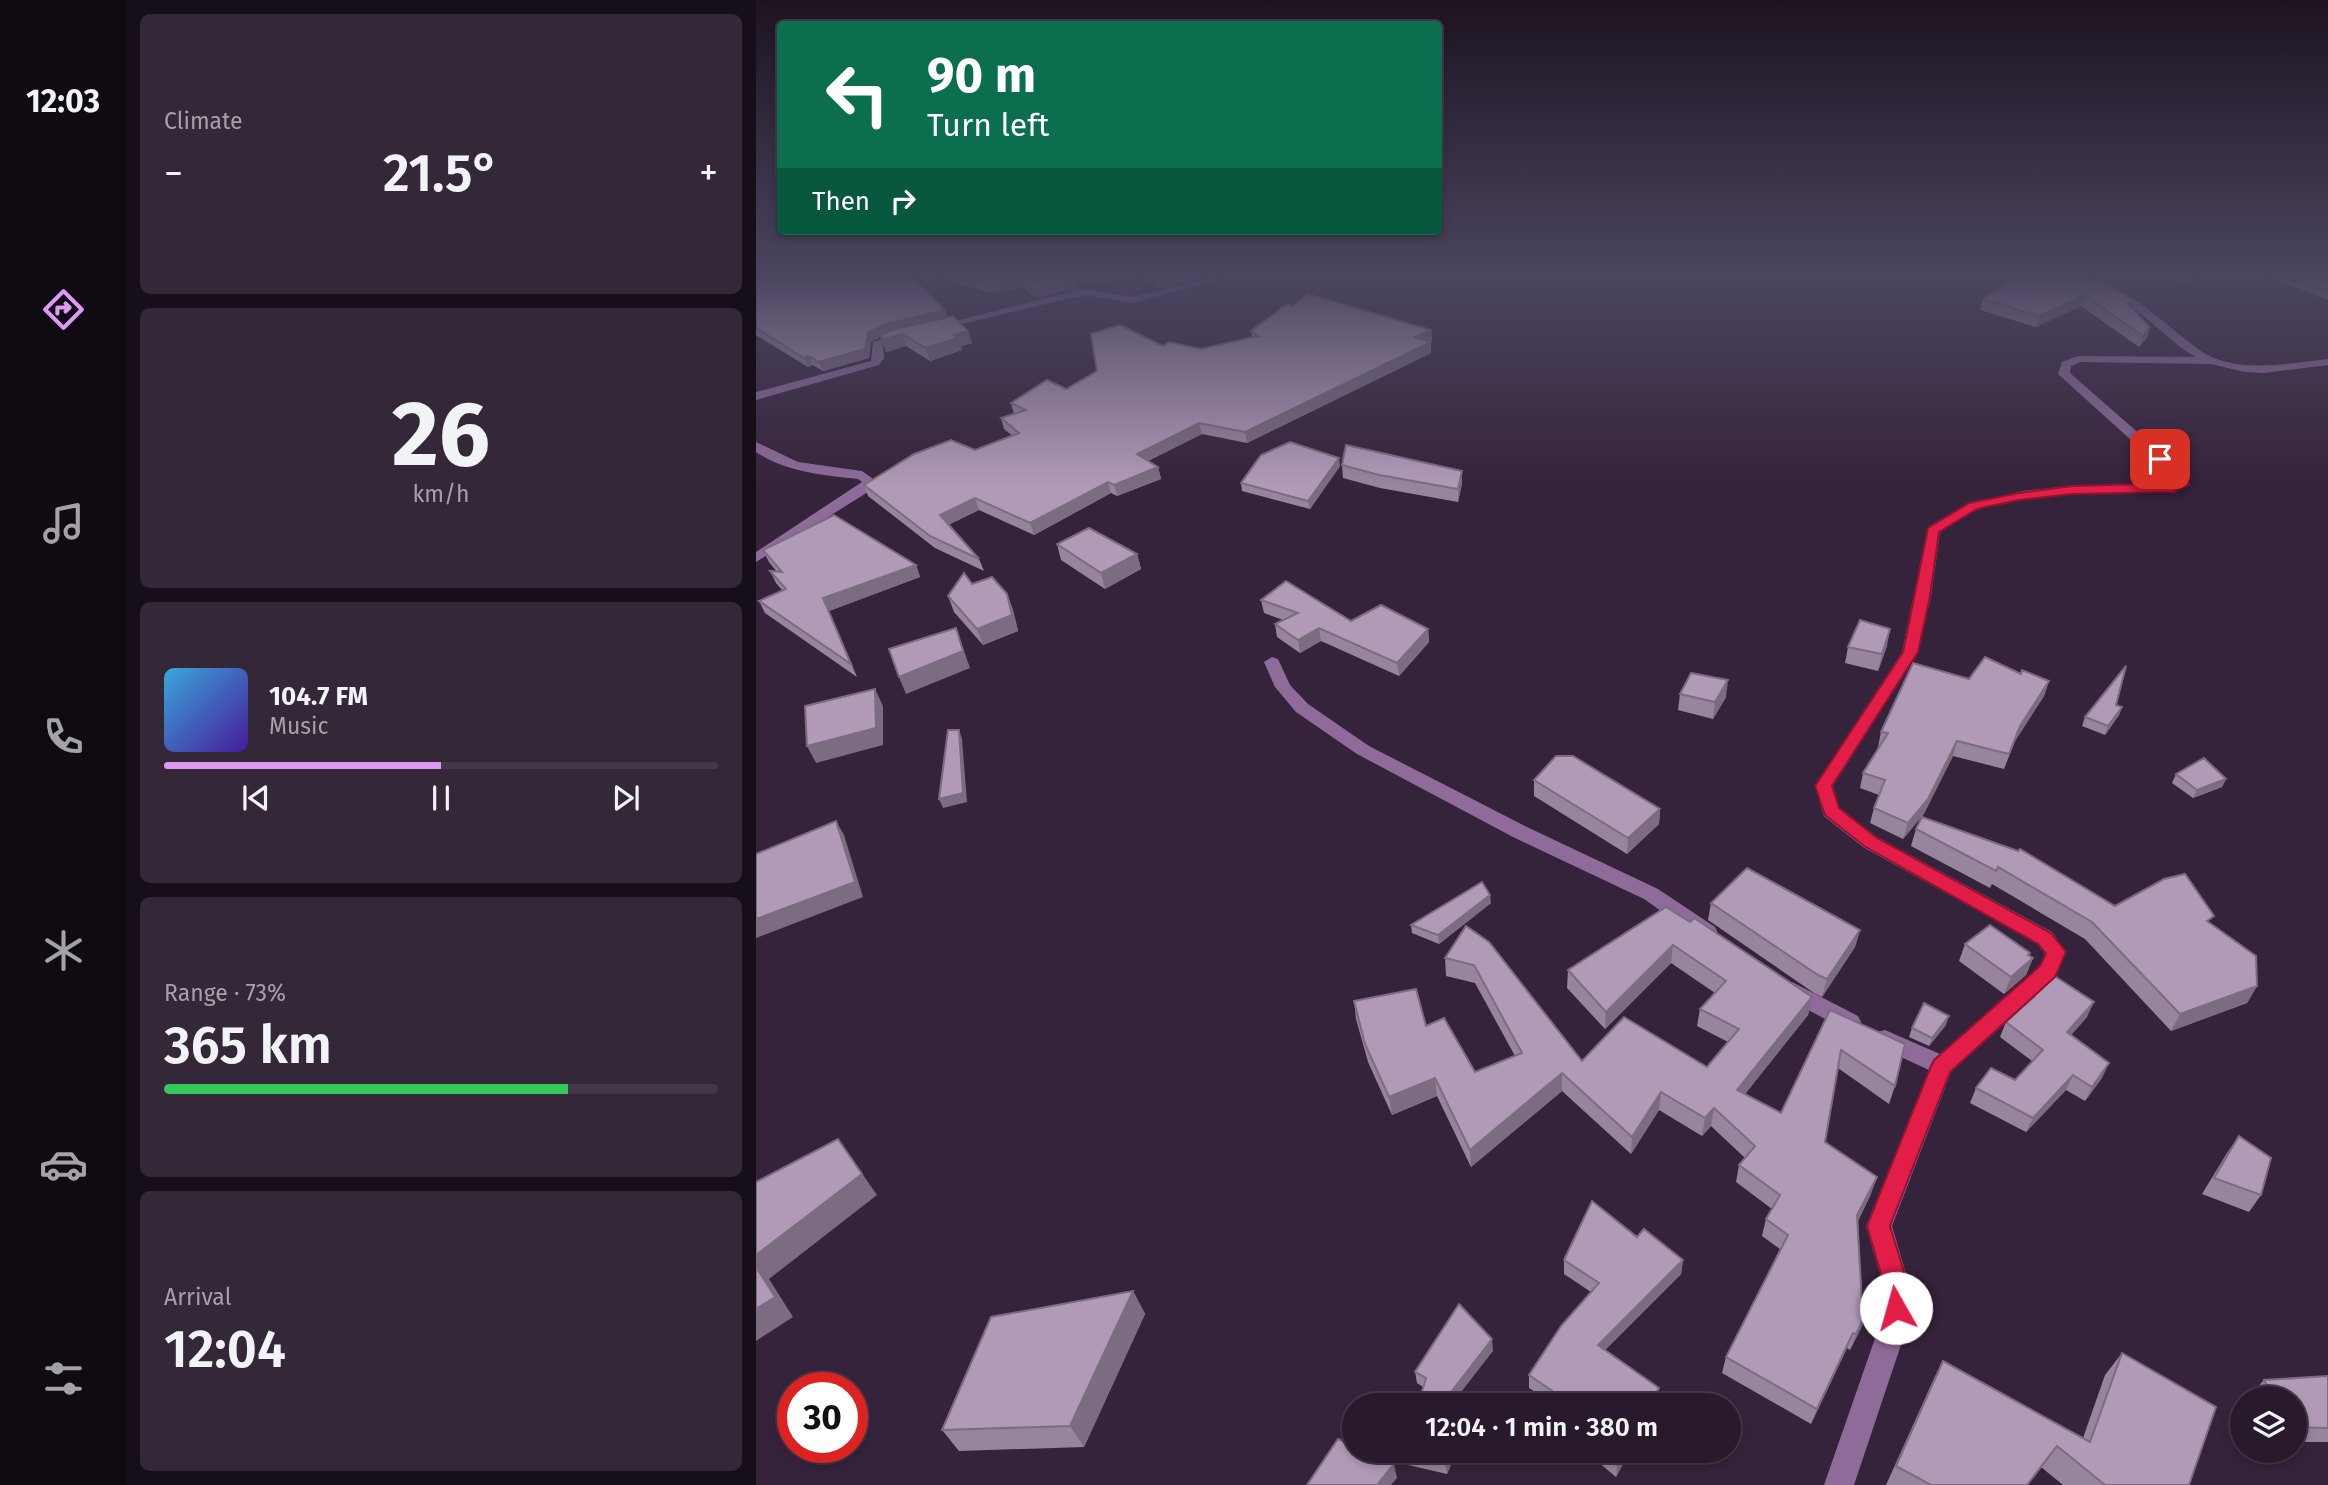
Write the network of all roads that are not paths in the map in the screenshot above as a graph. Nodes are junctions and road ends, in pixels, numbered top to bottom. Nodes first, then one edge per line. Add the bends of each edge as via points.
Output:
1 (877, 347) edge
2 (2185, 347) edge
3 (2210, 360) junction
4 (2328, 362) edge
5 (756, 396) edge
6 (756, 446) edge
7 (756, 558) edge
8 (1272, 662) dead end
9 (1728, 947) edge
10 (1772, 978) edge
11 (1942, 1066) junction
12 (1839, 1485) edge

1 - 5 street via 875,363
2 - 3 street
3 - 4 street via 2239,370
3 - 11 street via 2078,359 2066,364 2064,374 2179,476 2183,485 2019,496 1973,506 1933,530 1910,652 1824,786 1831,811 1870,842 2045,938 2056,952 2048,971
6 - 7 street via 771,457 804,468 862,475 869,481
8 - 9 street via 1283,687 1302,708 1363,750 1651,894
10 - 11 street via 1805,1001
11 - 12 street via 1879,1226 1898,1291 1894,1324

